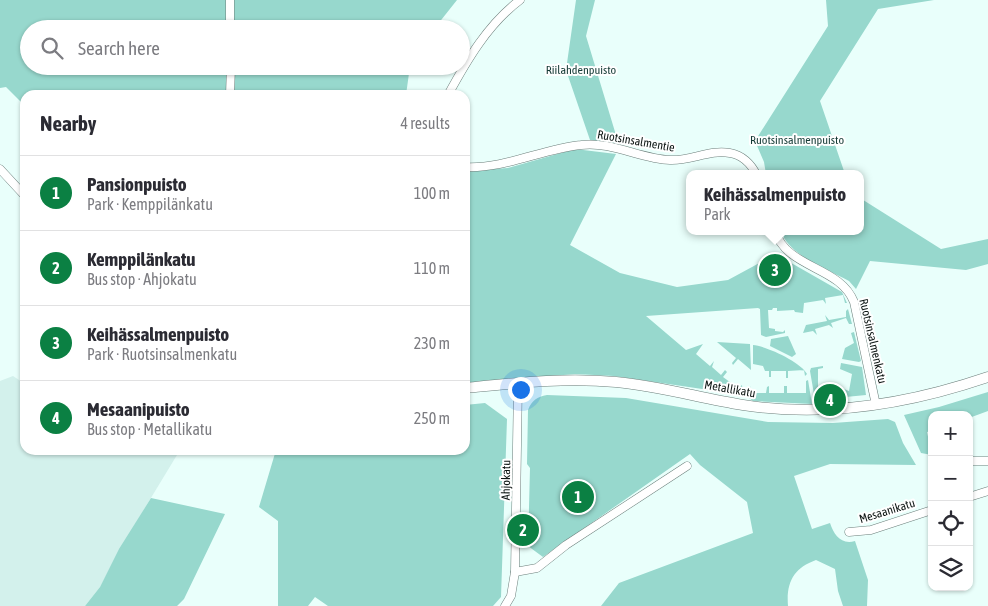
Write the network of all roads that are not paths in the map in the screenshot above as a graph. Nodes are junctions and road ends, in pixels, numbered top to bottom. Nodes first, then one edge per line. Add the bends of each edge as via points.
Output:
1 (230, 0) edge
2 (520, 0) edge
3 (230, 20) edge
4 (470, 59) edge
5 (230, 75) edge
6 (460, 75) edge
7 (230, 90) edge
8 (451, 90) edge
9 (470, 167) edge
10 (0, 169) edge
11 (754, 170) edge
12 (20, 191) edge
13 (776, 235) edge
14 (988, 377) edge
15 (518, 383) junction
16 (470, 388) edge
17 (876, 405) junction
18 (973, 461) edge
19 (988, 461) edge
20 (687, 466) dead end
21 (988, 491) edge
22 (973, 496) edge
23 (928, 511) edge
24 (849, 532) dead end
25 (515, 572) junction
26 (505, 606) edge

1 - 3 street
2 - 4 street via 485,34
5 - 7 street
6 - 8 street
9 - 11 street, Ruotsinsalmentie via 526,159 583,144 672,161 715,152 736,155
10 - 12 street
13 - 17 street, Ruotsinsalmenkatu via 787,252 848,290 854,302
14 - 17 street, Metallikatu via 925,396
15 - 16 street, Metallikatu
15 - 17 street, Metallikatu via 614,382 744,405 794,409
15 - 25 street, Ahjokatu
18 - 19 street
20 - 25 street via 536,568
21 - 22 street
23 - 24 street, Mesaanikatu via 870,530
25 - 26 street, Ahjokatu via 511,596

